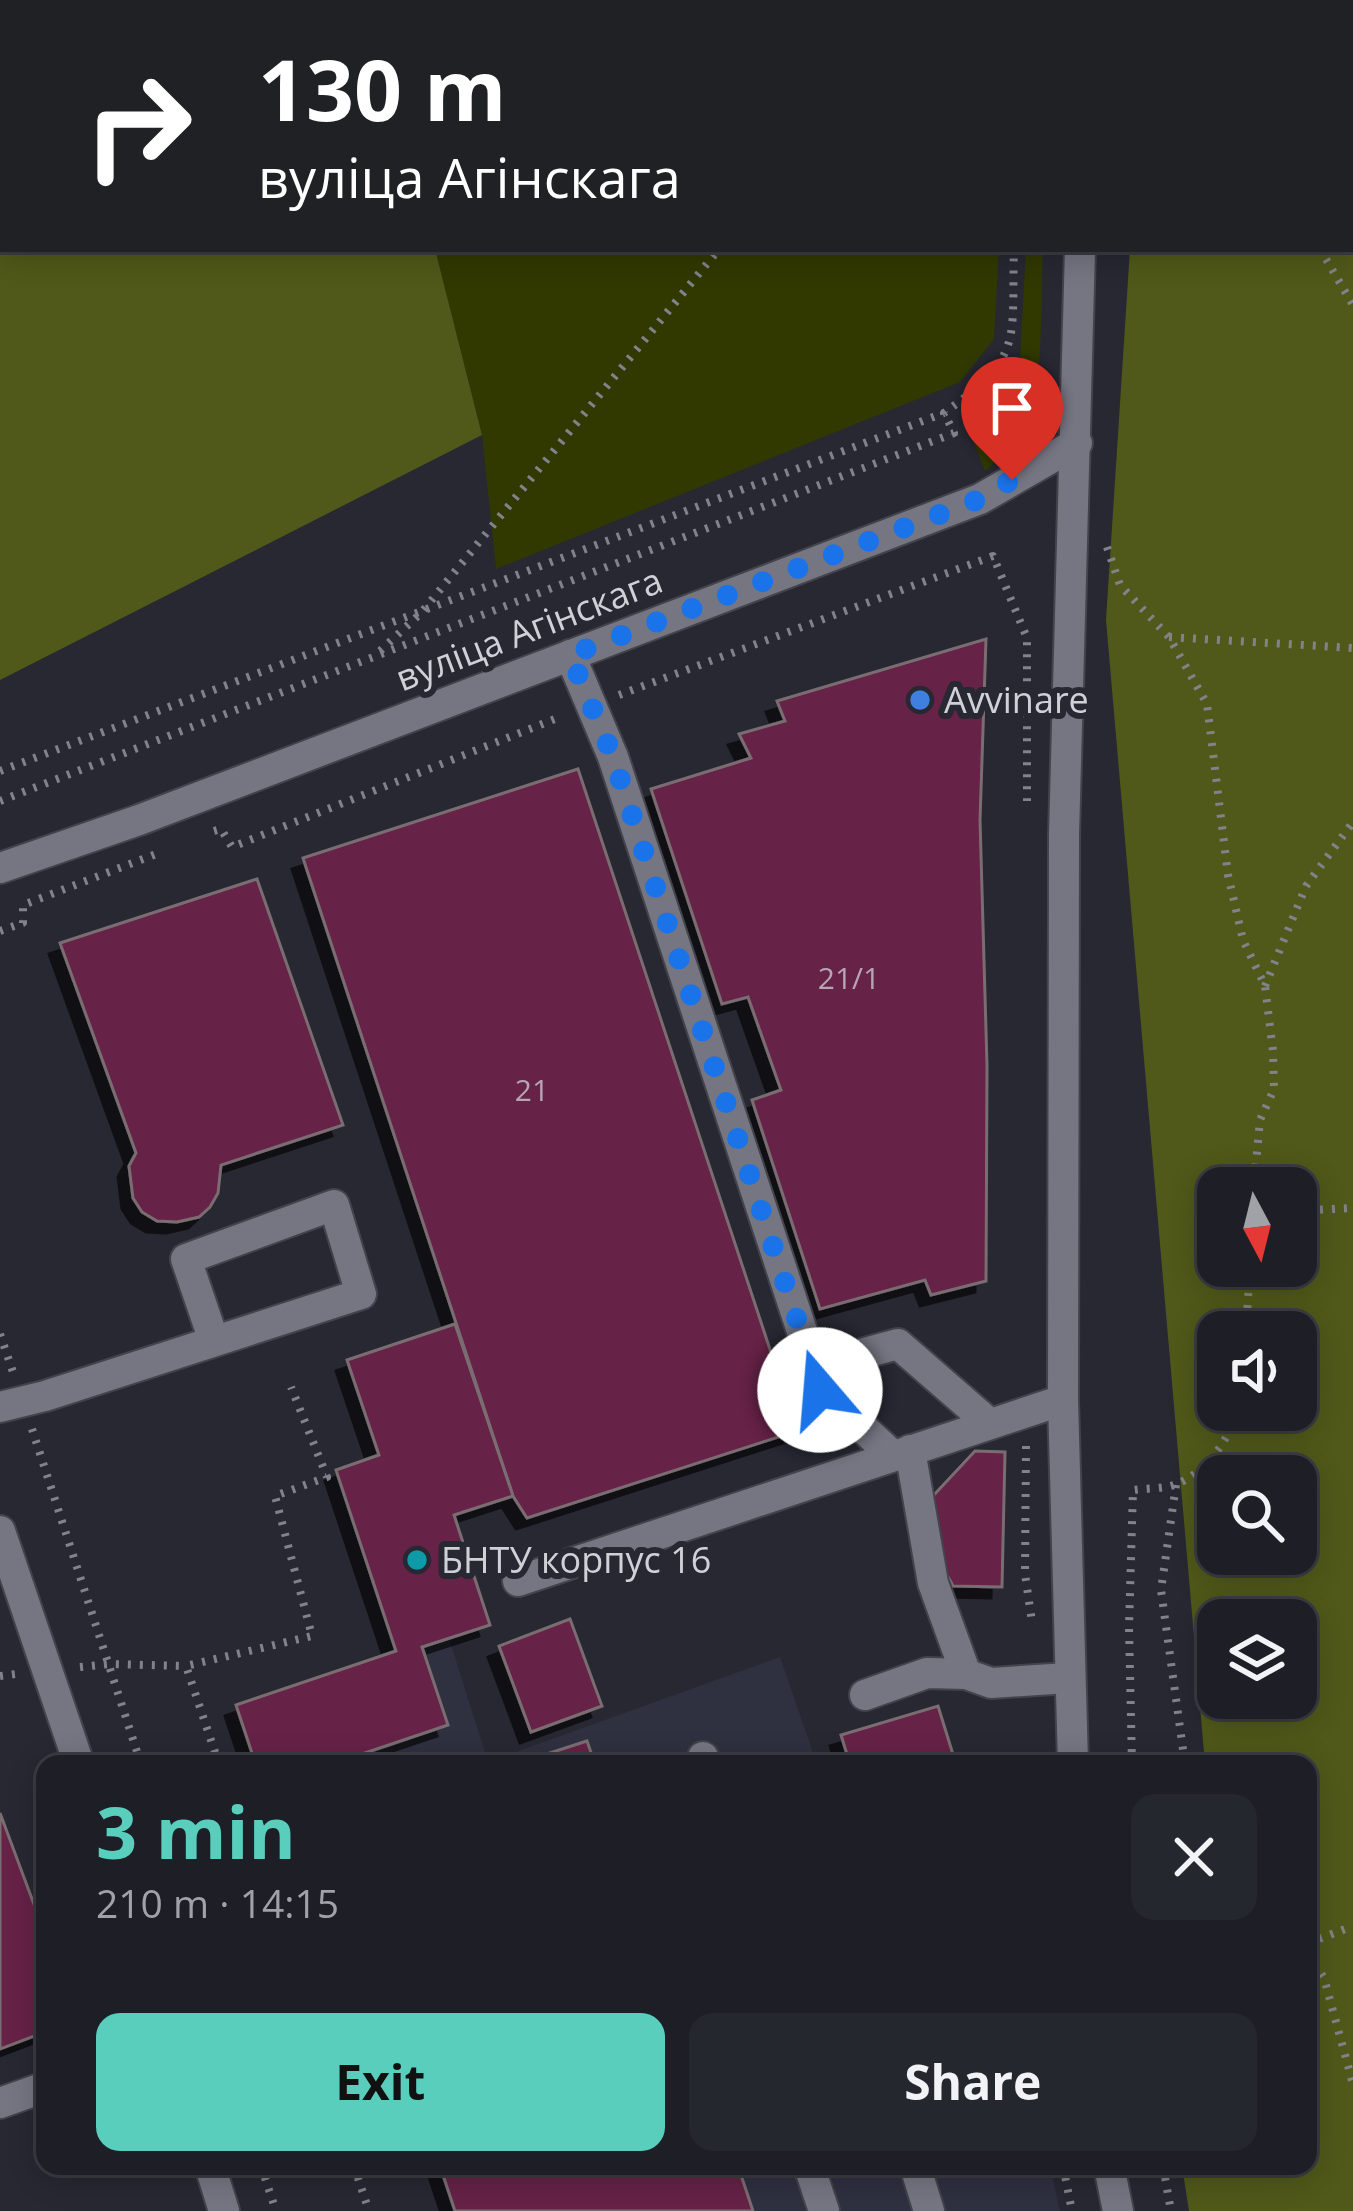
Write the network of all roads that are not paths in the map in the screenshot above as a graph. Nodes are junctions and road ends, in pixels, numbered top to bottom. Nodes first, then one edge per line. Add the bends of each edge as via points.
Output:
1 (1080, 252) edge
2 (1077, 443) junction
3 (570, 655) junction
4 (0, 868) edge
5 (214, 1341) junction
6 (813, 1367) junction
7 (1063, 1400) junction
8 (11, 1403) edge
9 (990, 1424) junction
10 (901, 1452) junction
11 (0, 1531) edge
12 (518, 1581) dead end
13 (966, 1674) junction
14 (1068, 1678) junction
15 (865, 1694) dead end
16 (76, 1755) edge
17 (1072, 1755) edge
18 (36, 2090) edge
19 (0, 2103) edge
20 (213, 2175) edge
21 (812, 2175) edge
22 (918, 2175) edge
23 (1111, 2175) edge
24 (224, 2211) edge
25 (824, 2211) edge
26 (929, 2211) edge
27 (1118, 2211) edge

1 - 2 street
2 - 3 street, вуліца Агінскага via 980,499
2 - 7 street via 1064,835
3 - 4 street, вуліца Агінскага
3 - 6 street via 613,757
5 - 5 street via 186,1259 334,1205 362,1294
5 - 8 street
6 - 9 street via 898,1344
6 - 10 street via 820,1390
7 - 9 street
7 - 14 street
9 - 10 street
10 - 12 street
10 - 13 street via 933,1583
11 - 16 street
13 - 14 street via 991,1683
13 - 15 street via 927,1672
14 - 17 street
18 - 19 street
20 - 24 street
21 - 25 street
22 - 26 street
23 - 27 street

